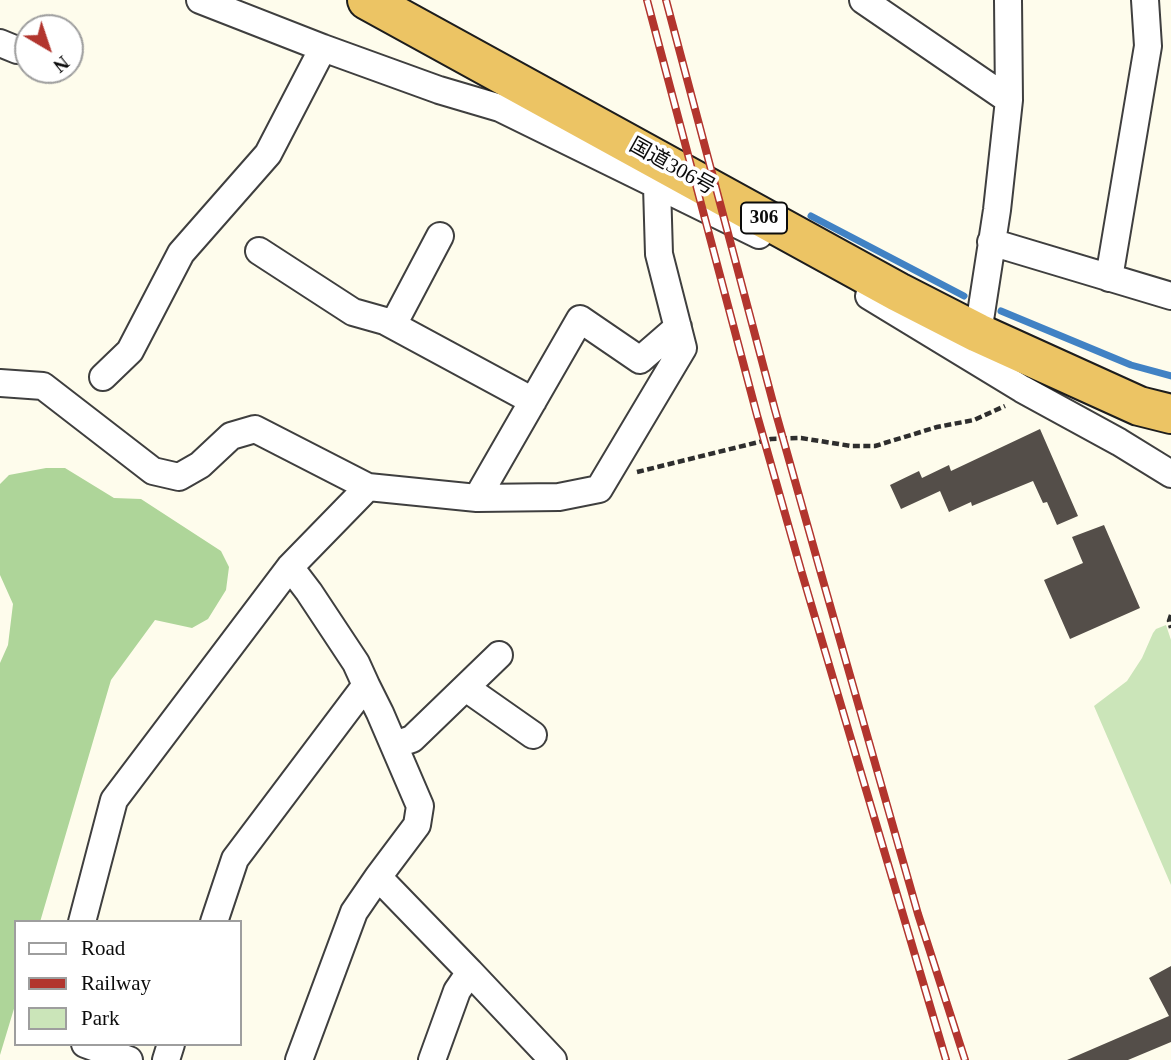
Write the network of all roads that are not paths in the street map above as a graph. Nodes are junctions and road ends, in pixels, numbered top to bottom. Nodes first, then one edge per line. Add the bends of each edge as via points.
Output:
1 (200, 0) edge
2 (368, 0) edge
3 (863, 0) edge
4 (1008, 0) edge
5 (1145, 0) edge
6 (885, 8) edge
7 (323, 48) junction
8 (1009, 100) junction
9 (657, 186) junction
10 (440, 236) dead end
11 (991, 242) junction
12 (259, 251) dead end
13 (1109, 278) junction
14 (1171, 296) edge
15 (393, 325) junction
16 (678, 327) junction
17 (978, 333) junction
18 (103, 377) dead end
19 (0, 383) edge
20 (533, 401) junction
21 (1171, 414) edge
22 (1171, 474) edge
23 (368, 487) junction
24 (477, 498) junction
25 (290, 567) junction
26 (499, 655) dead end
27 (366, 685) junction
28 (466, 688) junction
29 (533, 735) dead end
30 (394, 745) junction
31 (378, 877) junction
32 (83, 920) edge
33 (215, 920) edge
34 (470, 972) junction
35 (90, 1046) edge
36 (129, 1060) edge
37 (299, 1060) edge
38 (432, 1060) edge
39 (553, 1060) edge

1 - 7 street
2 - 17 highway, 国道306号 / 306
3 - 6 street
4 - 8 street
5 - 13 street via 1148,46
6 - 8 street
7 - 9 street via 500,108
7 - 18 street via 268,153 181,253 130,351
8 - 11 street
9 - 16 street via 659,254
9 - 22 street via 790,250
10 - 15 street
11 - 13 street
11 - 17 street
12 - 15 street via 354,312
13 - 14 street
15 - 20 street
16 - 20 street via 640,360 580,319
16 - 24 street via 683,348 599,489 559,497
17 - 21 highway, 国道306号 / 306 via 1139,406
19 - 23 street via 43,386 153,471 179,477 200,465 231,436 255,429
20 - 24 street
23 - 24 street
23 - 25 street
25 - 27 street via 356,663
25 - 32 street via 114,800
26 - 28 street
27 - 30 street
27 - 33 street via 235,859
28 - 29 street
28 - 30 street via 412,739
30 - 31 street via 420,806 417,825
31 - 34 street
31 - 37 street via 354,912
34 - 38 street via 457,991
34 - 39 street
35 - 36 street

